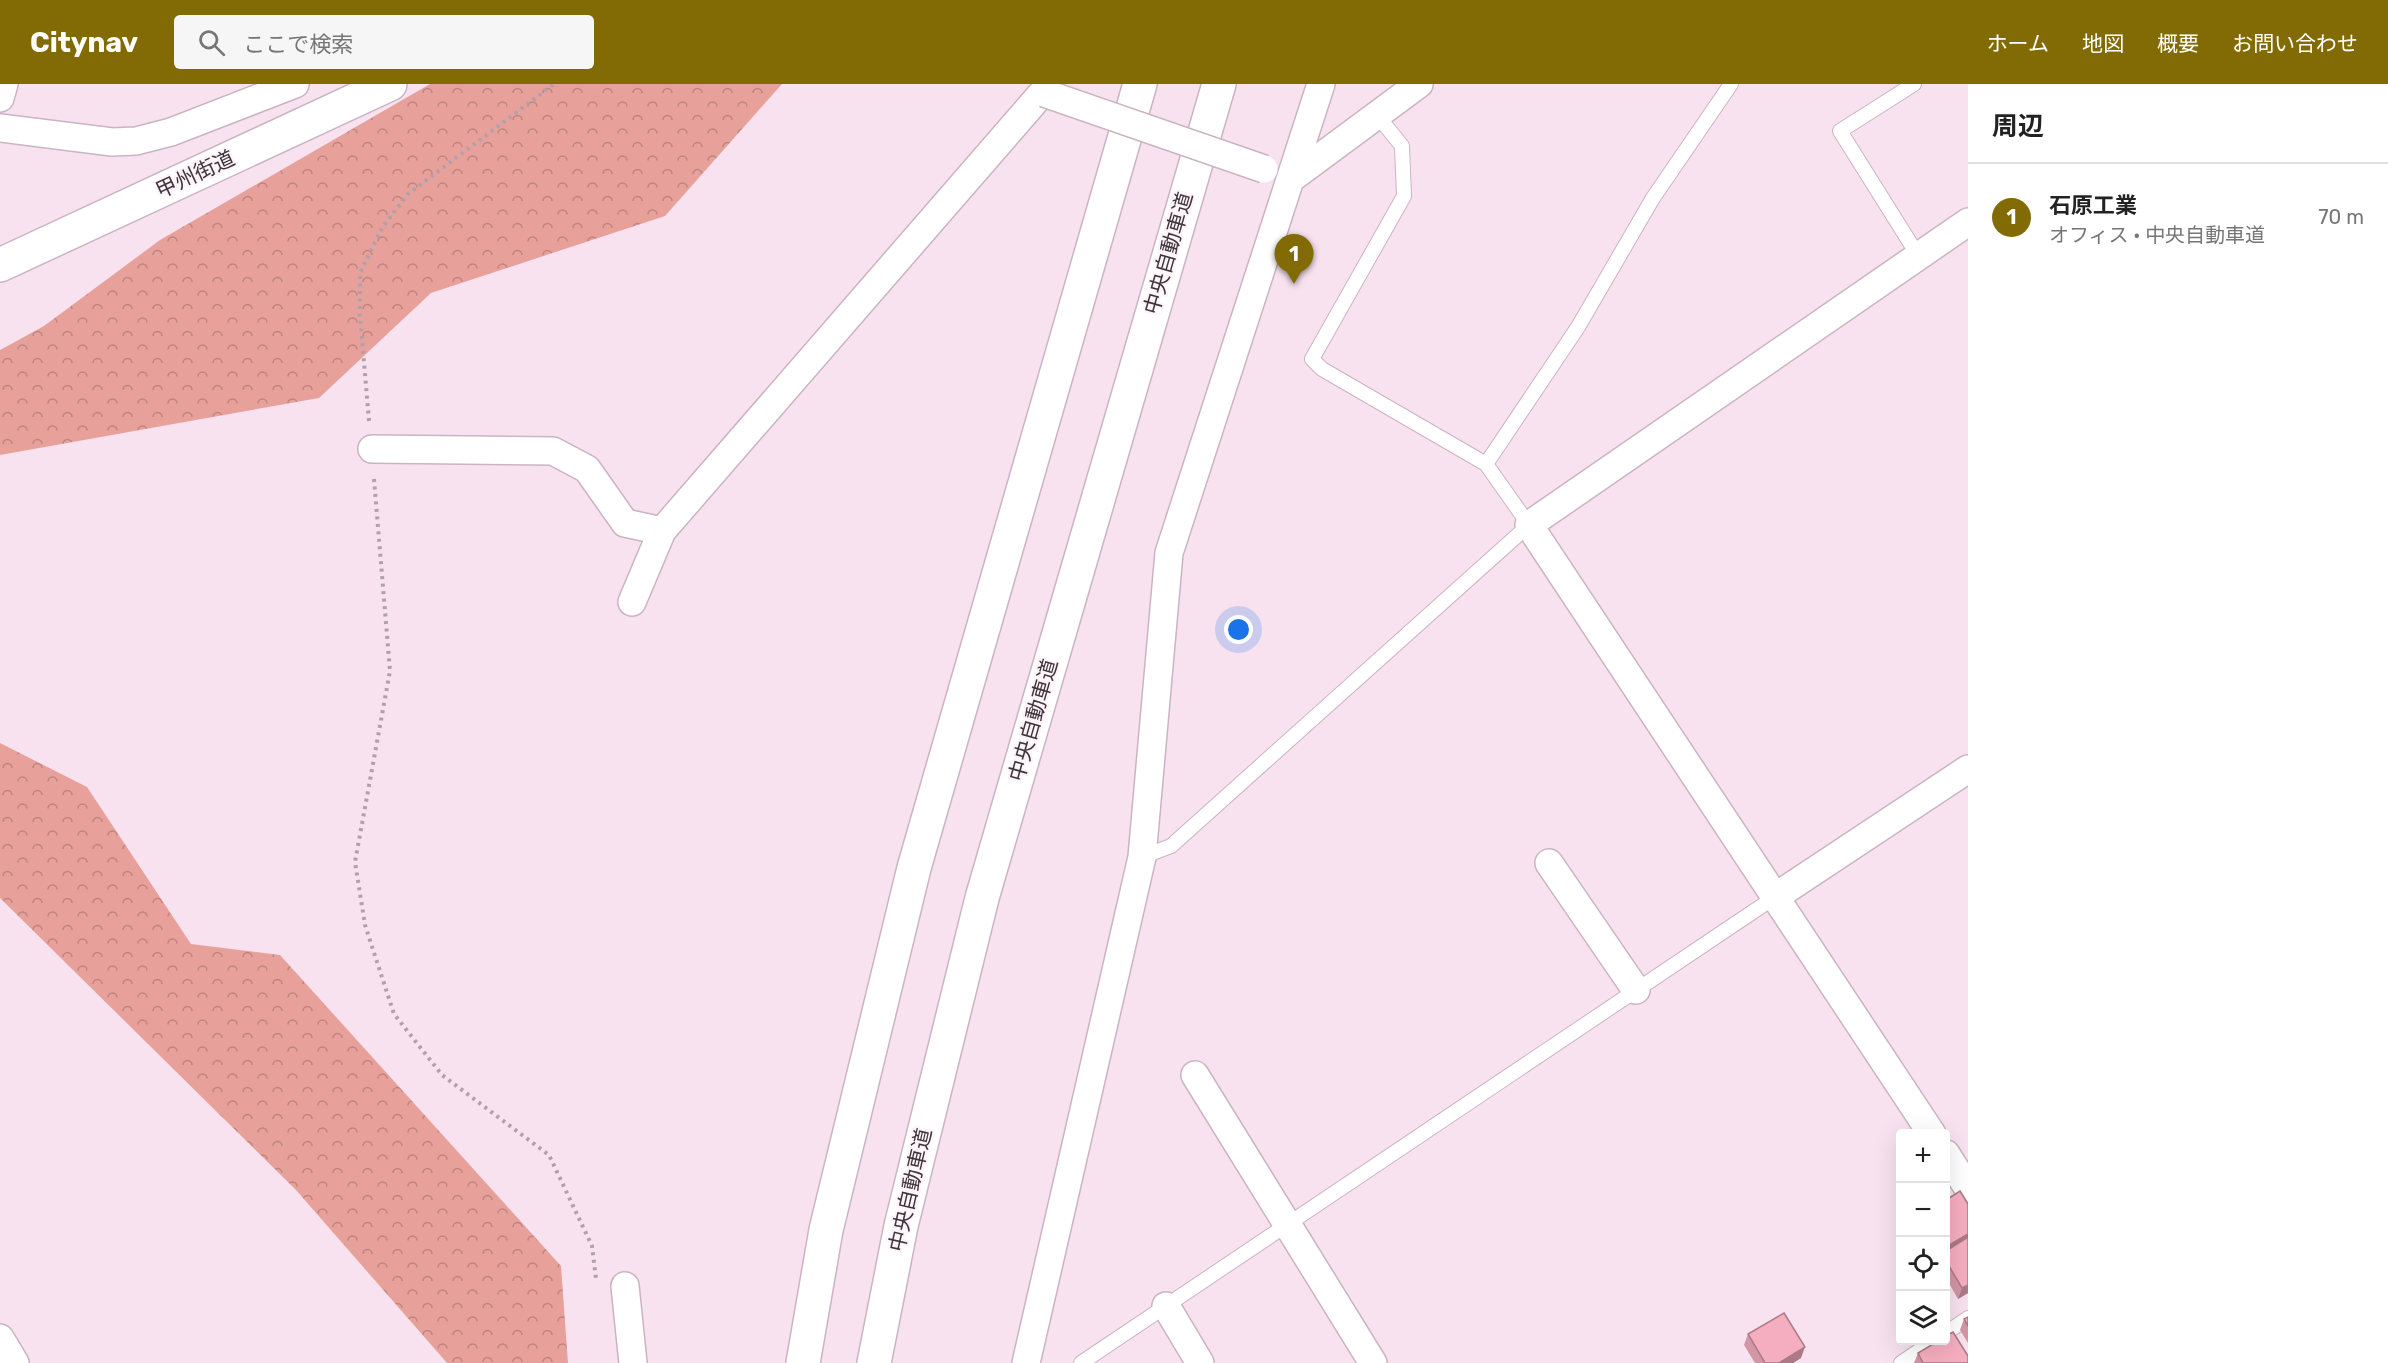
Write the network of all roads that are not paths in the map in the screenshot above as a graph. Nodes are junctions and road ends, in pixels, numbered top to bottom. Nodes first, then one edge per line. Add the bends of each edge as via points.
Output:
1 (4, 84) edge
2 (295, 84) edge
3 (390, 84) edge
4 (1140, 84) edge
5 (1219, 84) edge
6 (1321, 84) edge
7 (1419, 84) edge
8 (1731, 84) edge
9 (1914, 84) edge
10 (1045, 87) edge
11 (0, 98) edge
12 (1377, 115) junction
13 (0, 128) edge
14 (1292, 178) junction
15 (1968, 222) edge
16 (1919, 256) junction
17 (0, 265) edge
18 (372, 449) road end
19 (1486, 464) junction
20 (1529, 525) junction
21 (662, 531) junction
22 (632, 602) dead end
23 (1968, 769) edge
24 (1142, 857) junction
25 (1549, 863) dead end
26 (1775, 897) junction
27 (1636, 990) junction
28 (1195, 1075) dead end
29 (1929, 1129) edge
30 (1950, 1160) edge
31 (1968, 1188) edge
32 (1288, 1224) junction
33 (625, 1286) dead end
34 (1166, 1306) junction
35 (1968, 1318) edge
36 (1950, 1330) edge
37 (0, 1338) edge
38 (1929, 1345) edge
39 (15, 1363) edge
40 (633, 1363) edge
41 (803, 1363) edge
42 (874, 1363) edge
43 (1026, 1363) edge
44 (1082, 1363) edge
45 (1200, 1363) edge
46 (1373, 1363) edge
47 (1901, 1363) edge

1 - 11 street
2 - 13 street via 171,132 136,141 112,142
3 - 17 highway, 甲州街道
4 - 41 highway via 914,868 826,1230
5 - 42 highway, 中央自動車道 via 982,898 901,1226
6 - 14 street
7 - 12 street
8 - 19 lane via 1653,198 1578,327
9 - 16 lane via 1840,131
10 - 14 street, bridge
10 - 21 street
12 - 14 street
12 - 19 lane via 1402,146 1404,196 1312,359 1322,369
14 - 24 street via 1169,553
15 - 16 street
16 - 20 street
18 - 21 street via 553,451 587,469 624,523
19 - 20 lane
20 - 24 lane via 1171,846
20 - 26 street
21 - 22 street
23 - 26 street
24 - 43 street
25 - 27 street
26 - 27 lane
26 - 29 street
27 - 32 lane
28 - 32 street
30 - 31 street
32 - 34 lane
32 - 46 street
33 - 40 street
34 - 44 lane
34 - 45 street
35 - 36 lane
37 - 39 street
38 - 47 lane

